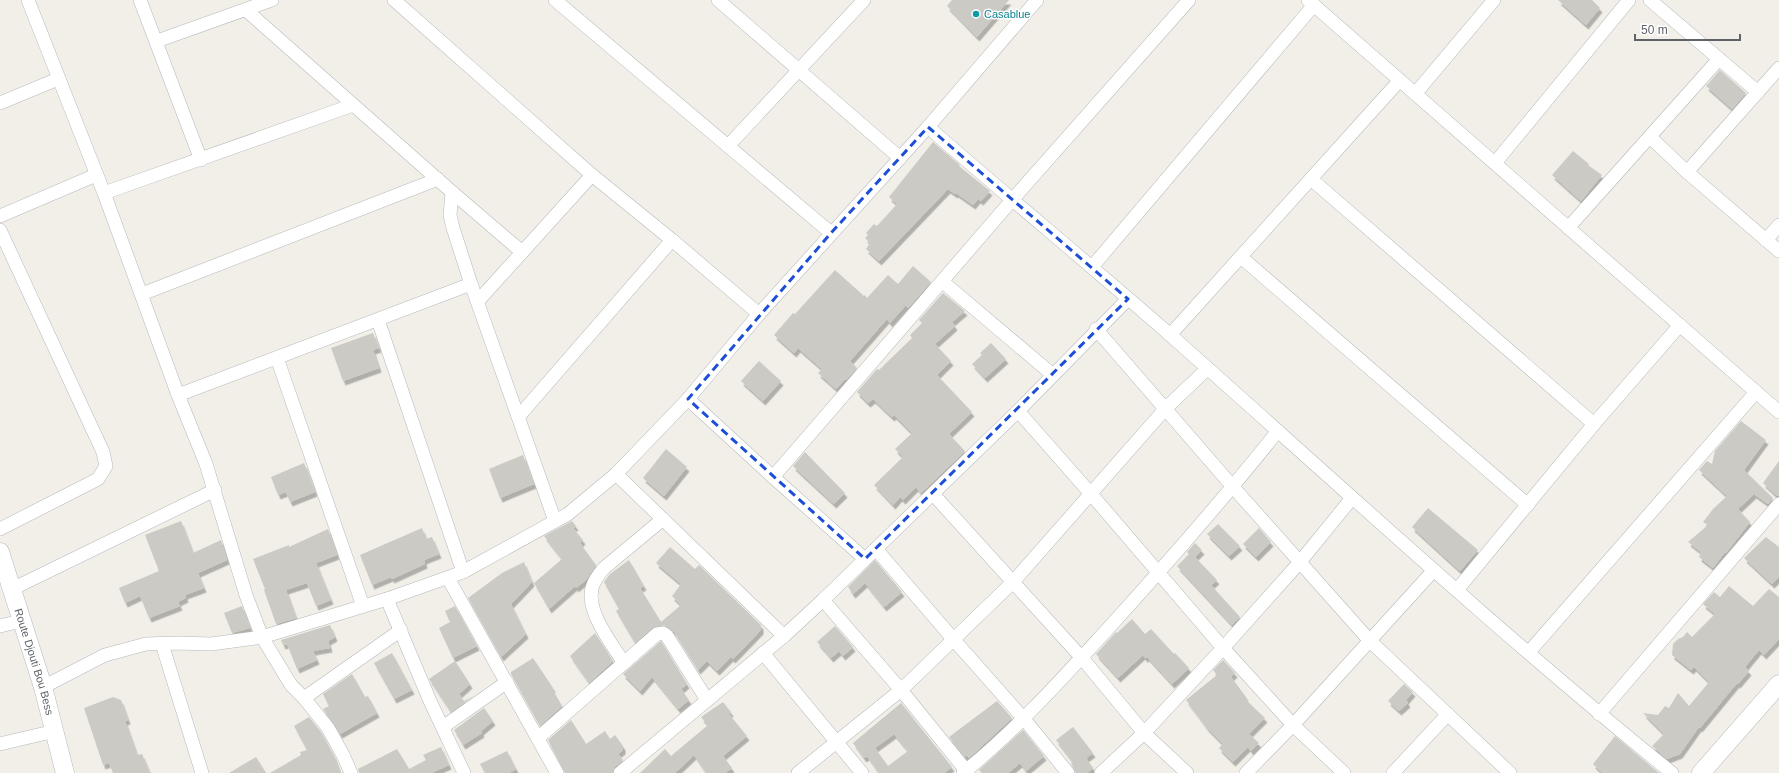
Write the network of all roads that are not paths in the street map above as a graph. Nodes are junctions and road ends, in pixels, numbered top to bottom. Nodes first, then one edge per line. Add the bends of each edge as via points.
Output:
1 (28, 0) edge
2 (140, 0) edge
3 (272, 0) edge
4 (394, 0) edge
5 (555, 0) edge
6 (718, 0) edge
7 (864, 0) edge
8 (1037, 0) edge
9 (1189, 0) edge
10 (1629, 0) edge
11 (1650, 0) edge
12 (1491, 1) edge
13 (1311, 3) edge
14 (246, 10) junction
15 (157, 41) junction
16 (1719, 59) junction
17 (1779, 68) edge
18 (799, 71) junction
19 (58, 79) junction
20 (1400, 80) junction
21 (1758, 92) junction
22 (1415, 94) junction
23 (0, 103) edge
24 (353, 105) junction
25 (928, 127) junction
26 (1650, 136) junction
27 (728, 146) junction
28 (900, 158) junction
29 (201, 160) junction
30 (1495, 163) junction
31 (1687, 172) junction
32 (96, 174) junction
33 (592, 174) junction
34 (438, 179) junction
35 (1311, 179) junction
36 (452, 192) junction
37 (104, 193) junction
38 (1012, 200) junction
39 (0, 216) edge
40 (1779, 225) edge
41 (1568, 228) junction
42 (0, 230) edge
43 (830, 233) junction
44 (672, 240) junction
45 (1766, 240) junction
46 (1779, 251) edge
47 (522, 252) junction
48 (1241, 257) junction
49 (1092, 267) junction
50 (943, 282) junction
51 (471, 284) junction
52 (142, 294) junction
53 (1128, 299) junction
54 (478, 301) junction
55 (759, 314) junction
56 (378, 320) junction
57 (1680, 325) junction
58 (1096, 329) junction
59 (1170, 335) junction
60 (277, 358) junction
61 (1207, 369) junction
62 (1053, 375) junction
63 (1756, 392) junction
64 (178, 395) junction
65 (688, 399) junction
66 (1166, 408) junction
67 (1018, 411) junction
68 (1779, 412) edge
69 (519, 416) junction
70 (1594, 424) junction
71 (1277, 432) junction
72 (616, 474) junction
73 (773, 477) junction
74 (1233, 487) junction
75 (215, 490) junction
76 (933, 494) junction
77 (1092, 494) junction
78 (1352, 498) junction
79 (1779, 504) edge
80 (1528, 505) junction
81 (663, 519) junction
82 (555, 521) junction
83 (0, 529) edge
84 (876, 549) junction
85 (0, 552) edge
86 (865, 559) junction
87 (1300, 562) junction
88 (1434, 570) junction
89 (463, 572) junction
90 (1159, 573) junction
91 (448, 578) junction
92 (1013, 582) junction
93 (12, 589) junction
94 (1457, 590) junction
95 (387, 599) junction
96 (823, 600) junction
97 (363, 606) junction
98 (21, 621) junction
99 (0, 626) edge
100 (401, 630) junction
101 (784, 636) junction
102 (262, 637) junction
103 (954, 640) junction
104 (1370, 641) junction
105 (162, 644) junction
106 (1223, 648) junction
107 (1529, 652) junction
108 (763, 653) junction
109 (1082, 658) junction
110 (624, 663) junction
111 (507, 682) junction
112 (1779, 684) edge
113 (43, 687) junction
114 (901, 690) junction
115 (304, 698) junction
116 (707, 700) junction
117 (1448, 714) junction
118 (1599, 714) junction
119 (1024, 719) junction
120 (1293, 725) junction
121 (442, 727) junction
122 (55, 731) junction
123 (1144, 733) junction
124 (538, 738) junction
125 (838, 742) junction
126 (0, 744) edge
127 (966, 772) edge
128 (65, 773) edge
129 (202, 773) edge
130 (351, 773) edge
131 (464, 773) edge
132 (557, 773) edge
133 (620, 773) edge
134 (798, 773) edge
135 (862, 773) edge
136 (1068, 773) edge
137 (1101, 773) edge
138 (1187, 773) edge
139 (1246, 773) edge
140 (1344, 773) edge
141 (1393, 773) edge
142 (1510, 773) edge
143 (1672, 773) edge
144 (1701, 773) edge

1 - 19 street
2 - 15 street
3 - 14 street
4 - 33 street
5 - 27 street
6 - 18 street
7 - 18 street
8 - 25 street
9 - 38 street
10 - 30 street
11 - 16 street
12 - 22 street
13 - 20 street
13 - 49 street
14 - 15 street
14 - 24 street
15 - 29 street
16 - 21 street
16 - 26 street
17 - 21 street
18 - 27 street
18 - 28 street
19 - 23 street
19 - 32 street
20 - 22 street
20 - 35 street
21 - 31 street
22 - 30 street
24 - 29 street
24 - 34 street
25 - 28 street
25 - 38 street
26 - 31 street
26 - 41 street
27 - 43 street
28 - 43 street
29 - 37 street
30 - 41 street
31 - 45 street
32 - 37 street
32 - 39 street
33 - 44 street
33 - 47 street
34 - 36 street
34 - 52 street
35 - 48 street
35 - 70 street
36 - 47 street
36 - 51 street via 450,215
37 - 52 street
38 - 49 street
38 - 50 street
40 - 45 street
41 - 57 street
42 - 83 street via 103,452 106,466 98,479
43 - 55 street
44 - 55 street
44 - 69 street
45 - 46 street
47 - 54 street
48 - 59 street
48 - 80 street
49 - 53 street
50 - 62 street
50 - 73 street
51 - 54 street
51 - 56 street
52 - 64 street
53 - 58 street
53 - 59 street
54 - 69 street
55 - 65 street
56 - 60 street
56 - 89 street
57 - 63 street
57 - 70 street
58 - 62 street
58 - 66 street
59 - 61 street
60 - 64 street
60 - 97 street
61 - 66 street
61 - 71 street
62 - 67 street
63 - 68 street
63 - 107 street
64 - 75 street
65 - 72 street
65 - 73 street
66 - 74 street
66 - 77 street
67 - 76 street
67 - 77 street
69 - 82 street
70 - 80 street
71 - 74 street
71 - 78 street
72 - 81 street
72 - 82 street via 577,507
73 - 86 street
74 - 87 street
74 - 90 street
75 - 93 street
75 - 102 street via 246,595
76 - 84 street
76 - 92 street
77 - 90 street
77 - 92 street
78 - 87 street
78 - 88 street
79 - 118 street
80 - 94 street
81 - 101 street
81 - 110 street via 604,568 596,577 591,589 593,610
82 - 89 street
84 - 86 street
84 - 103 street
85 - 93 main road, Route Djouti Bou Bess
86 - 96 street
87 - 104 street
87 - 106 street
88 - 94 street
88 - 104 street
89 - 91 street
90 - 106 street
90 - 109 street
91 - 95 street
91 - 111 street
92 - 103 street
92 - 109 street
93 - 98 main road, Route Djouti Bou Bess
94 - 107 street
95 - 97 street
95 - 100 street
96 - 101 street
96 - 114 street
97 - 102 street
98 - 99 street
98 - 113 main road, Route Djouti Bou Bess
100 - 115 street
100 - 121 street
101 - 108 street
102 - 105 street via 212,644
102 - 115 street via 291,686
103 - 114 street
103 - 119 street
104 - 117 street
104 - 120 street
105 - 113 street via 146,644 105,655
105 - 129 street
106 - 120 street
106 - 123 street
107 - 118 street
108 - 116 street
108 - 125 street
109 - 119 street
109 - 123 street
110 - 116 street via 657,634 663,633
110 - 124 street
111 - 121 street
111 - 124 street
112 - 144 main road
113 - 122 main road, Route Djouti Bou Bess
114 - 125 street
114 - 127 street
115 - 130 street via 328,728
116 - 133 street
117 - 141 street
117 - 142 street
118 - 143 street
119 - 127 street
119 - 136 street
120 - 139 street
120 - 140 street
121 - 131 street
122 - 126 street
122 - 128 main road, Route Djouti Bou Bess
123 - 137 street
123 - 138 street
124 - 132 street
125 - 134 street
125 - 135 street

